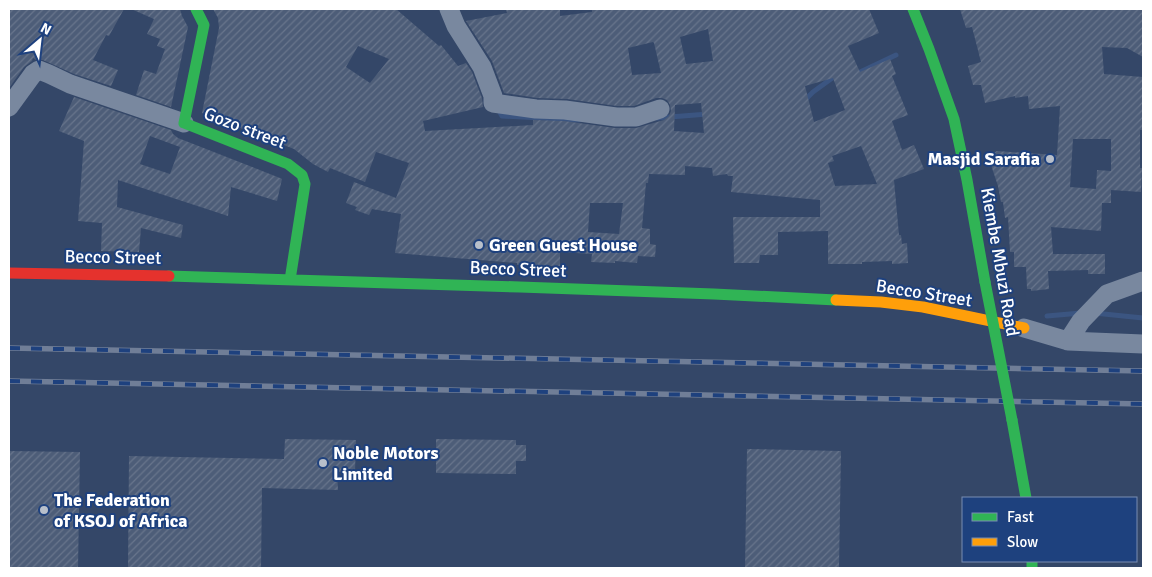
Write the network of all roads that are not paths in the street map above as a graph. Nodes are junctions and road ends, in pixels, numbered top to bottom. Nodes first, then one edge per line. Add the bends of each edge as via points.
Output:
1 (196, 9) edge
2 (449, 9) edge
3 (913, 9) edge
4 (9, 107) edge
5 (660, 109) dead end
6 (184, 123) junction
7 (9, 273) edge
8 (290, 280) junction
9 (1143, 281) edge
10 (1024, 328) joint
11 (1068, 341) junction
12 (1143, 344) edge
13 (1026, 497) edge

1 - 6 street, Gozo street via 204,25
2 - 5 street via 482,67 493,103 636,117
3 - 13 street, Kiembe Mbuzi Road, bridge via 954,119
4 - 6 street via 32,74 39,70 70,84
6 - 8 street, Gozo street via 288,164 302,175 305,184
7 - 8 street, Becco Street
8 - 10 street, Becco Street via 881,302 923,307
9 - 11 street via 1107,294
10 - 11 street
11 - 12 street

